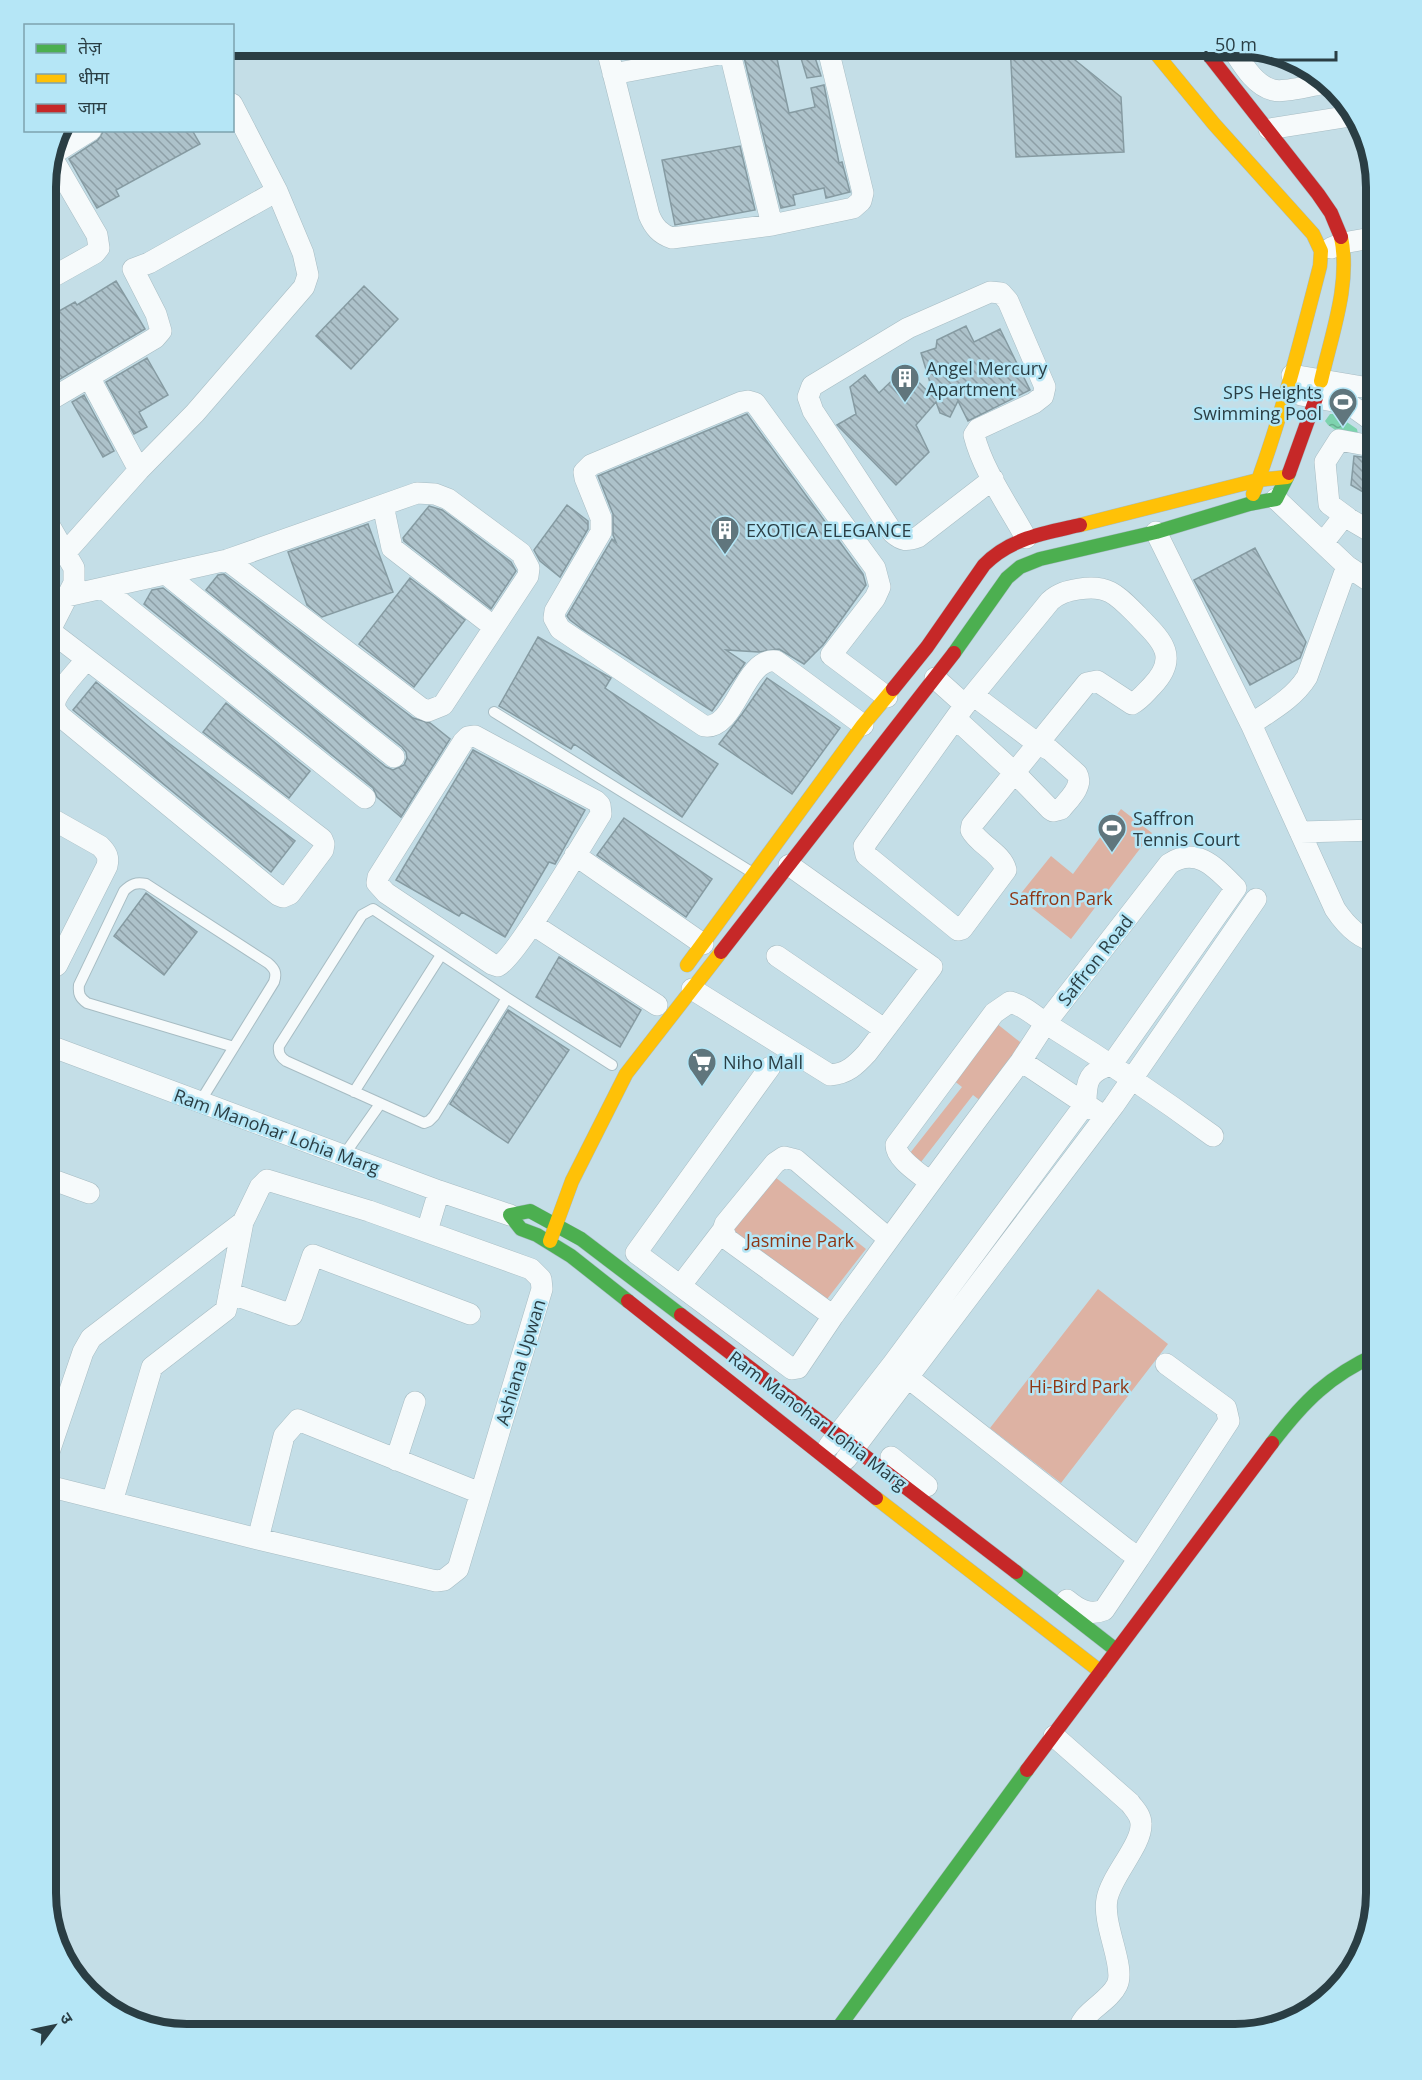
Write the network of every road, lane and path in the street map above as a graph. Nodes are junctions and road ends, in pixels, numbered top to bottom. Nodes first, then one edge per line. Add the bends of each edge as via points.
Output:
1 (609, 56) edge
2 (697, 56) edge
3 (731, 56) edge
4 (830, 56) edge
5 (1159, 56) edge
6 (1208, 56) edge
7 (1238, 56) edge
8 (613, 74) junction
9 (1317, 84) edge
10 (234, 108) edge
11 (1346, 117) edge
12 (1269, 129) junction
13 (88, 132) edge
14 (61, 149) edge
15 (57, 167) edge
16 (277, 191) junction
17 (772, 225) junction
18 (1366, 239) edge
19 (1343, 243) junction
20 (1321, 251) junction
21 (56, 275) edge
22 (89, 377) junction
23 (1290, 383) junction
24 (1366, 388) edge
25 (1319, 389) junction
26 (56, 396) edge
27 (1366, 416) edge
28 (1366, 445) edge
29 (139, 470) junction
30 (1287, 477) junction
31 (993, 479) junction
32 (1258, 480) junction
33 (1276, 499) junction
34 (1249, 504) junction
35 (383, 505) junction
36 (1348, 518) junction
37 (1366, 529) edge
38 (1156, 532) junction
39 (56, 536) edge
40 (1026, 538) junction
41 (1323, 543) junction
42 (66, 552) junction
43 (227, 560) junction
44 (1347, 566) junction
45 (166, 574) junction
46 (1366, 579) edge
47 (104, 589) junction
48 (67, 596) junction
49 (56, 617) edge
50 (494, 627) junction
51 (56, 641) edge
52 (86, 660) junction
53 (935, 678) junction
54 (887, 697) junction
55 (56, 699) edge
56 (965, 707) junction
57 (56, 711) edge
58 (494, 712) dead end
59 (868, 719) junction
60 (1251, 724) junction
61 (895, 729) junction
62 (1038, 744) junction
63 (394, 757) dead end
64 (1015, 773) junction
65 (365, 798) dead end
66 (56, 821) edge
67 (1366, 830) edge
68 (1300, 832) junction
69 (575, 855) junction
70 (789, 865) junction
71 (754, 874) junction
72 (1256, 900) dead end
73 (721, 919) junction
74 (532, 924) junction
75 (738, 930) junction
76 (1366, 937) edge
77 (703, 944) junction
78 (441, 955) junction
79 (777, 956) dead end
80 (56, 966) edge
81 (684, 984) junction
82 (507, 998) junction
83 (657, 1005) dead end
84 (1046, 1024) junction
85 (884, 1029) junction
86 (234, 1047) junction
87 (56, 1048) edge
88 (1021, 1061) junction
89 (1112, 1064) junction
90 (612, 1066) dead end
91 (770, 1067) dead end
92 (1133, 1078) junction
93 (354, 1092) junction
94 (200, 1102) junction
95 (1086, 1103) junction
96 (380, 1104) junction
97 (1105, 1117) junction
98 (1213, 1136) dead end
99 (344, 1155) junction
100 (56, 1181) edge
101 (930, 1182) junction
102 (439, 1191) junction
103 (89, 1193) dead end
104 (545, 1212) junction
105 (510, 1215) junction
106 (243, 1222) junction
107 (556, 1224) junction
108 (723, 1230) junction
109 (427, 1231) junction
110 (537, 1235) junction
111 (889, 1239) junction
112 (550, 1243) junction
113 (952, 1282) junction
114 (681, 1285) junction
115 (229, 1293) junction
116 (970, 1295) junction
117 (470, 1314) dead end
118 (833, 1316) junction
119 (1366, 1359) edge
120 (1166, 1364) dead end
121 (900, 1371) junction
122 (415, 1402) dead end
123 (56, 1432) edge
124 (837, 1434) junction
125 (855, 1447) junction
126 (822, 1456) junction
127 (891, 1457) dead end
128 (396, 1460) junction
129 (839, 1470) junction
130 (56, 1488) edge
131 (480, 1493) junction
132 (112, 1502) junction
133 (258, 1539) junction
134 (1139, 1558) junction
135 (1116, 1650) junction
136 (1101, 1672) junction
137 (1054, 1736) junction
138 (841, 2024) edge
139 (1080, 2024) edge

1 - 8 street
2 - 8 street
3 - 17 street
4 - 17 street via 863,192 861,201 853,208
5 - 20 street via 1313,234
6 - 12 street via 1236,97
7 - 9 street via 1256,80 1275,91
8 - 17 street via 649,215 663,235 672,238
10 - 16 street
11 - 12 street
12 - 19 street via 1335,217
13 - 14 street
15 - 21 street via 97,235 99,248
16 - 22 street via 133,269 161,331
16 - 29 street via 303,253 308,275 304,288 195,413
18 - 19 street
19 - 20 street
19 - 25 street via 1340,291
20 - 23 street
22 - 26 street
22 - 29 street
23 - 25 street
23 - 32 street
24 - 25 street
25 - 27 street
25 - 30 street
28 - 36 street via 1339,440 1325,462 1329,504
29 - 42 street
30 - 32 street
30 - 33 street
31 - 31 street via 974,435 978,429 1034,403 1043,396 1045,387 1001,293 990,291 908,328 812,386 808,397 813,411 900,539 918,537
31 - 40 street
32 - 34 street
32 - 40 street
33 - 34 street
33 - 41 street
34 - 38 street
35 - 43 street
35 - 50 street via 392,548
35 - 50 street via 417,493 435,494 448,499 521,553 529,568 528,576
36 - 37 street
36 - 41 street via 1344,516
38 - 53 street via 1020,567 1007,578
38 - 60 street
39 - 42 street
40 - 54 street via 995,553 984,565
41 - 44 street
42 - 48 street via 74,568 74,583
43 - 45 street
43 - 50 street via 428,711 442,705
44 - 46 street
44 - 60 street via 1301,687
45 - 47 street
45 - 63 street
47 - 48 street
47 - 65 street
48 - 49 street
51 - 52 street
52 - 55 street
52 - 57 street via 322,839 323,850 290,894 278,895
53 - 56 street
53 - 61 street
54 - 59 street
54 - 59 street via 831,655 875,598 880,587 875,568 755,403 742,402 584,472 601,518 601,532 555,611 560,629 704,726 721,722 759,666 770,660
56 - 62 street
56 - 62 street via 1057,595 1091,587 1117,595 1161,640 1165,666 1159,679 1132,704 1097,681 1088,683
56 - 64 street
56 - 64 street via 864,846 866,855 956,930 962,929 1006,870 1002,861 970,830
58 - 71 lane
59 - 61 street
59 - 71 street
60 - 68 street
61 - 70 street
62 - 64 street
62 - 64 street via 1050,750 1080,779 1061,809 1050,809
66 - 80 street via 100,846 108,859
67 - 68 street
68 - 76 street via 1335,909 1346,924
69 - 74 street
69 - 74 street via 601,814 600,805 475,736 463,742 378,877 381,889 498,966
69 - 77 street
70 - 75 street
70 - 85 street via 932,967
71 - 73 street
72 - 92 street
73 - 75 street
73 - 77 street
74 - 83 street
75 - 81 street
77 - 81 street
78 - 82 lane
78 - 93 lane
78 - 93 lane via 378,911 373,909 362,915 278,1051 286,1061
79 - 85 street
81 - 85 street via 830,1075 857,1065
81 - 107 street via 626,1074 572,1181
82 - 90 lane
82 - 96 lane via 429,1121 419,1121
84 - 88 street, Saffron Road
84 - 89 street
84 - 89 street, Saffron Road via 1169,864 1177,858 1195,856 1210,865 1236,888
84 - 101 street via 1019,1005 1010,1002 1000,1008 899,1140 896,1150
86 - 86 lane via 82,999 79,985 129,886 146,884 274,969 274,982
86 - 94 lane
87 - 94 street, Ram Manohar Lohia Marg
88 - 95 street
88 - 101 street, Saffron Road
89 - 92 street
89 - 95 street via 1090,1077
91 - 114 street via 636,1253
92 - 97 street
92 - 98 street
93 - 96 lane
94 - 99 street, Ram Manohar Lohia Marg
95 - 97 street
95 - 113 street
96 - 99 lane
97 - 116 street
99 - 102 street, Ram Manohar Lohia Marg
100 - 103 street
101 - 111 street, Saffron Road
102 - 105 street, Ram Manohar Lohia Marg
102 - 109 street
104 - 105 street, Ram Manohar Lohia Marg
104 - 107 street, Ram Manohar Lohia Marg
104 - 110 street
105 - 110 street, Ram Manohar Lohia Marg via 521,1229
106 - 109 street, Ashiana Upwan via 263,1182 272,1180
106 - 115 street
106 - 123 street, Ashiana Upwan via 91,1338
107 - 112 street
107 - 124 street, Ram Manohar Lohia Marg
108 - 111 street via 775,1163 784,1157 796,1160
108 - 114 street
108 - 118 street via 727,1239
109 - 131 street, Ashiana Upwan via 531,1269 541,1280 542,1289
110 - 112 street, Ram Manohar Lohia Marg
111 - 118 street, Saffron Road
112 - 126 street, Ram Manohar Lohia Marg
113 - 116 street
113 - 121 street
114 - 118 street, Saffron Road via 792,1369 798,1368
115 - 117 street via 292,1315 313,1255
115 - 132 street via 226,1310 152,1367
116 - 121 street
119 - 135 street via 1321,1388 1285,1426
120 - 134 street via 1227,1408 1229,1421
121 - 124 street
121 - 125 street
121 - 134 street
122 - 128 street
124 - 125 street, Ram Manohar Lohia Marg
124 - 126 street
125 - 129 street
125 - 135 street, Ram Manohar Lohia Marg
126 - 129 street, Ram Manohar Lohia Marg
127 - 134 street via 1084,1612 1095,1614 1104,1610
128 - 131 street
128 - 133 street via 298,1420 284,1436
129 - 136 street, Ram Manohar Lohia Marg
130 - 132 street, Ashiana Upwan
131 - 133 street, Ashiana Upwan via 458,1569 444,1581
132 - 133 street, Ashiana Upwan
135 - 136 street
136 - 137 street
137 - 138 street
137 - 139 street via 1131,1803 1141,1824 1107,1896 1107,1924 1118,1984

